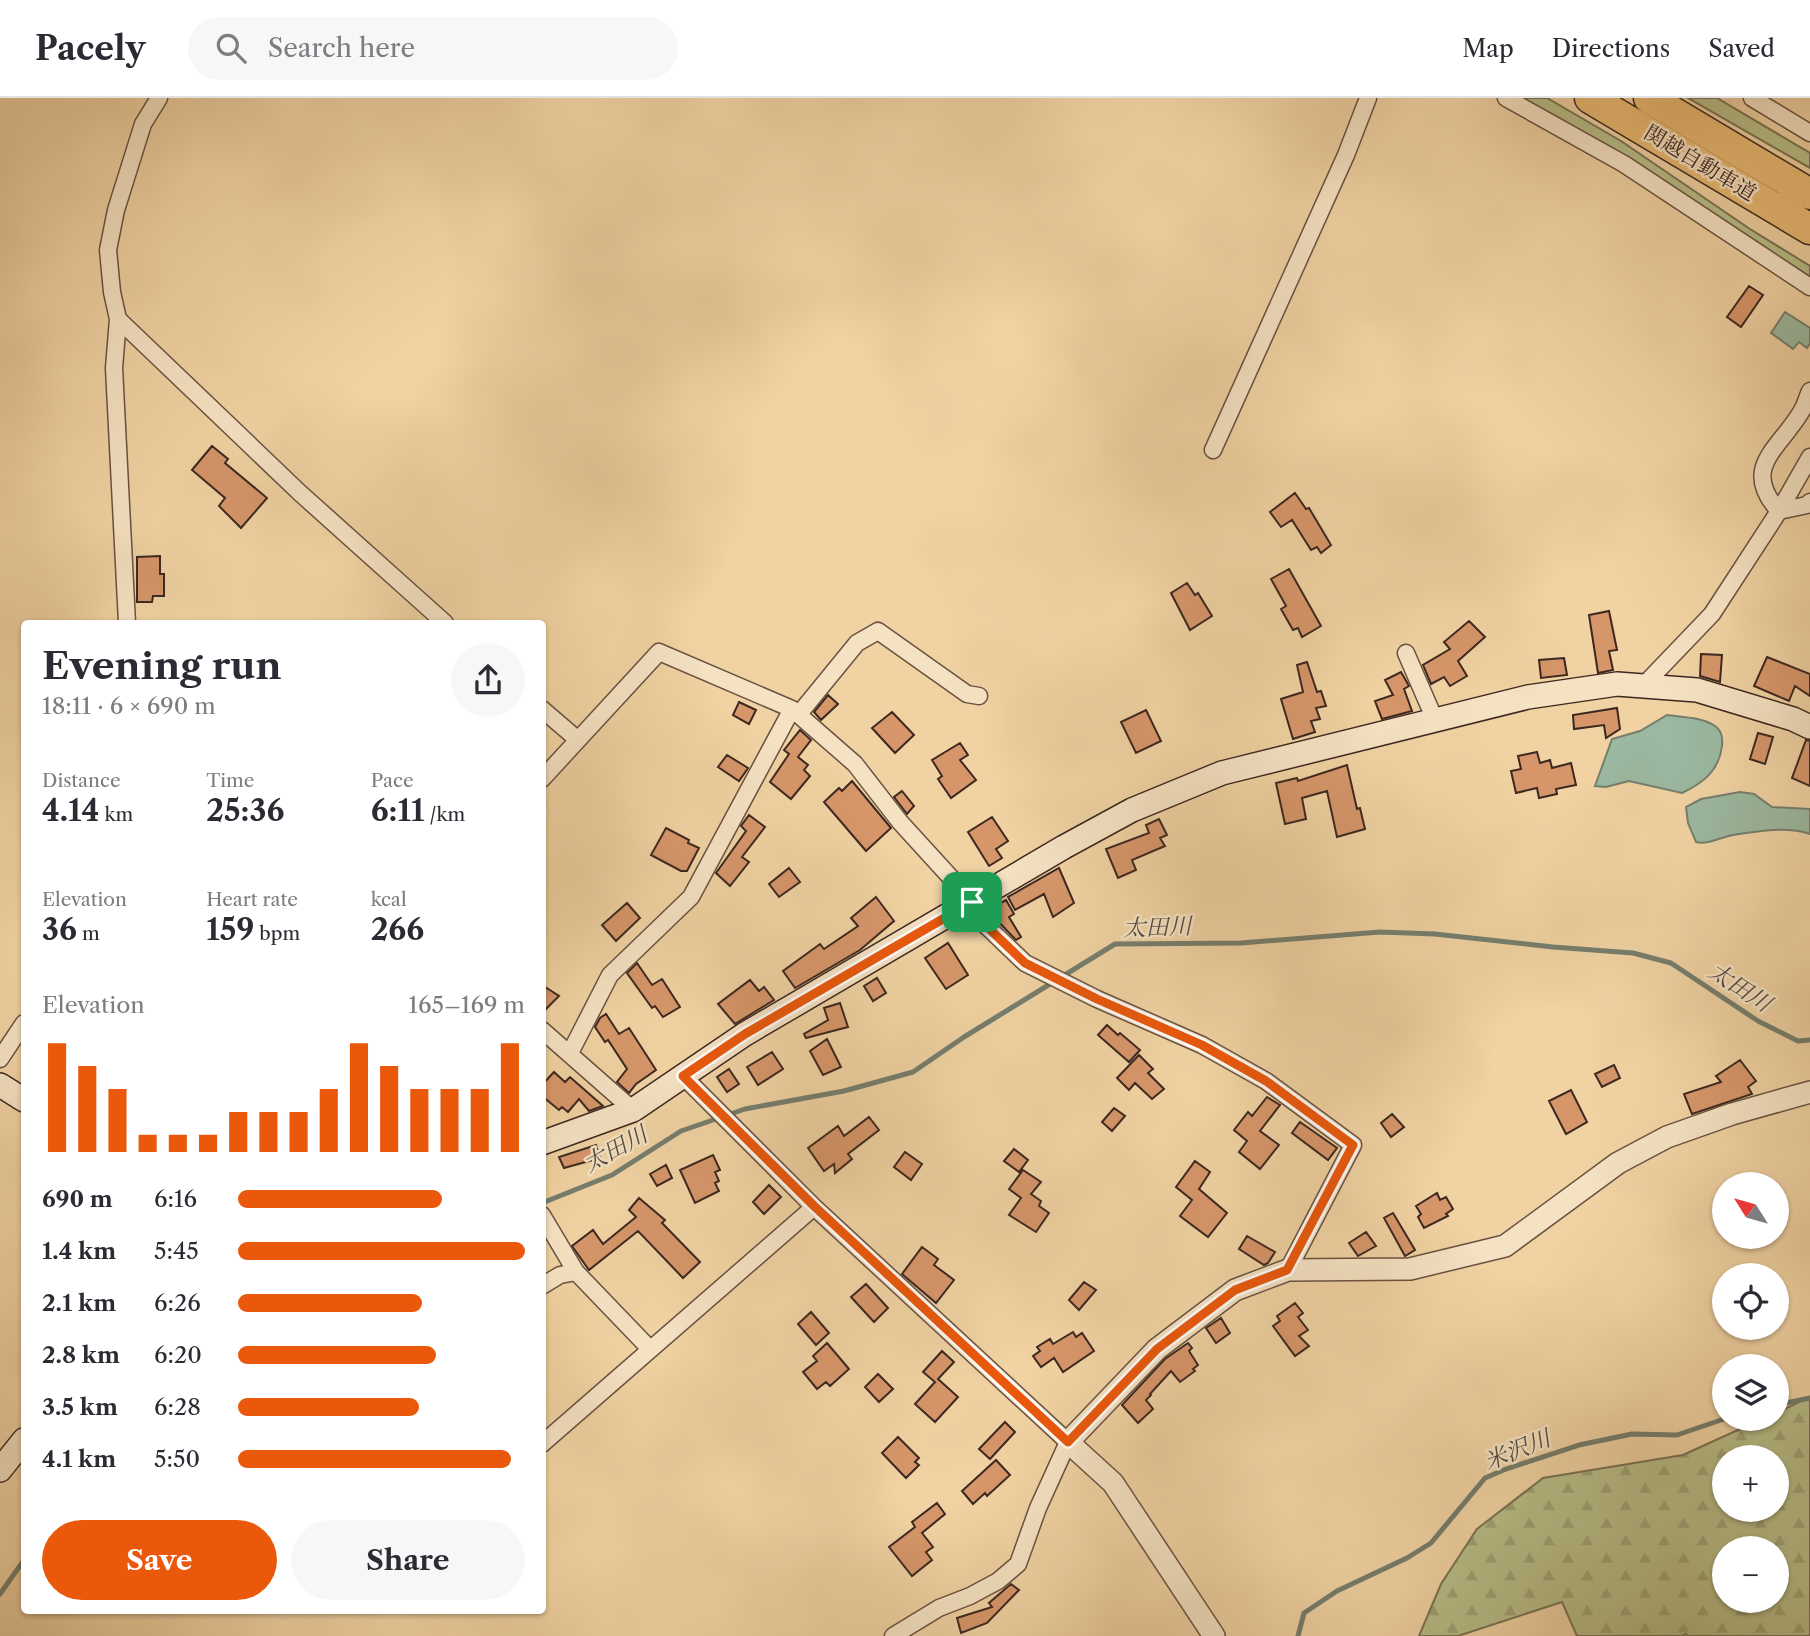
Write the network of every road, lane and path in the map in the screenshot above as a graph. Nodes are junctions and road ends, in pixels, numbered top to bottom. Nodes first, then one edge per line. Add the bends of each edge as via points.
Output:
1 (159, 98) edge
2 (1368, 98) edge
3 (1506, 98) edge
4 (1590, 98) edge
5 (1649, 98) edge
6 (1752, 98) edge
7 (1810, 133) edge
8 (1663, 140) junction
9 (1810, 194) edge
10 (1810, 229) edge
11 (1810, 241) edge
12 (1810, 288) edge
13 (118, 319) junction
14 (1810, 391) edge
15 (1213, 450) dead end
16 (1810, 457) edge
17 (1810, 502) edge
18 (1779, 511) junction
19 (127, 620) edge
20 (442, 620) edge
21 (1406, 653) dead end
22 (1643, 686) junction
23 (979, 696) dead end
24 (546, 712) edge
25 (795, 712) junction
26 (1435, 720) junction
27 (1810, 727) edge
28 (578, 740) junction
29 (546, 775) edge
30 (972, 902) junction
31 (21, 1028) edge
32 (546, 1033) edge
33 (570, 1053) junction
34 (0, 1059) edge
35 (683, 1076) junction
36 (0, 1085) edge
37 (1810, 1092) edge
38 (21, 1098) edge
39 (633, 1110) junction
40 (546, 1142) edge
41 (814, 1206) junction
42 (546, 1222) edge
43 (1287, 1270) junction
44 (576, 1272) junction
45 (546, 1284) edge
46 (650, 1349) junction
47 (546, 1440) edge
48 (1068, 1442) junction
49 (21, 1444) edge
50 (0, 1470) edge
51 (893, 1636) edge
52 (1214, 1636) edge

1 - 13 street via 143,124 108,250
2 - 15 street
3 - 12 street via 1624,164
4 - 8 highway, 関越自動車道
5 - 9 highway, 関越自動車道
6 - 7 street
8 - 10 highway, 関越自動車道
8 - 11 highway
13 - 19 street via 114,368
13 - 20 street via 300,494
14 - 18 street via 1802,411 1764,462 1762,482 1767,498
16 - 18 street
17 - 18 street
18 - 22 street via 1712,614
21 - 26 street
22 - 26 main road via 1617,684 1528,697
22 - 27 main road via 1697,690
23 - 25 street via 967,694 878,631 857,643
24 - 28 street
25 - 28 street via 659,652
25 - 30 street via 855,764
25 - 33 street via 691,897 610,975
26 - 30 main road via 1222,773 1132,810
28 - 29 street
30 - 35 main road via 745,1034
30 - 43 street via 981,921 1025,963 1212,1051 1266,1081 1353,1145
31 - 34 street
32 - 33 street
33 - 39 street
35 - 39 main road
35 - 41 street
36 - 38 main road
37 - 43 street via 1667,1137 1618,1163 1505,1246 1410,1269
39 - 40 main road
41 - 46 street
41 - 48 street
42 - 44 street
43 - 48 street via 1235,1290 1157,1349
44 - 45 street
44 - 46 street
46 - 47 street
48 - 51 street via 1018,1564 998,1581
48 - 52 street via 1113,1483
49 - 50 main road

